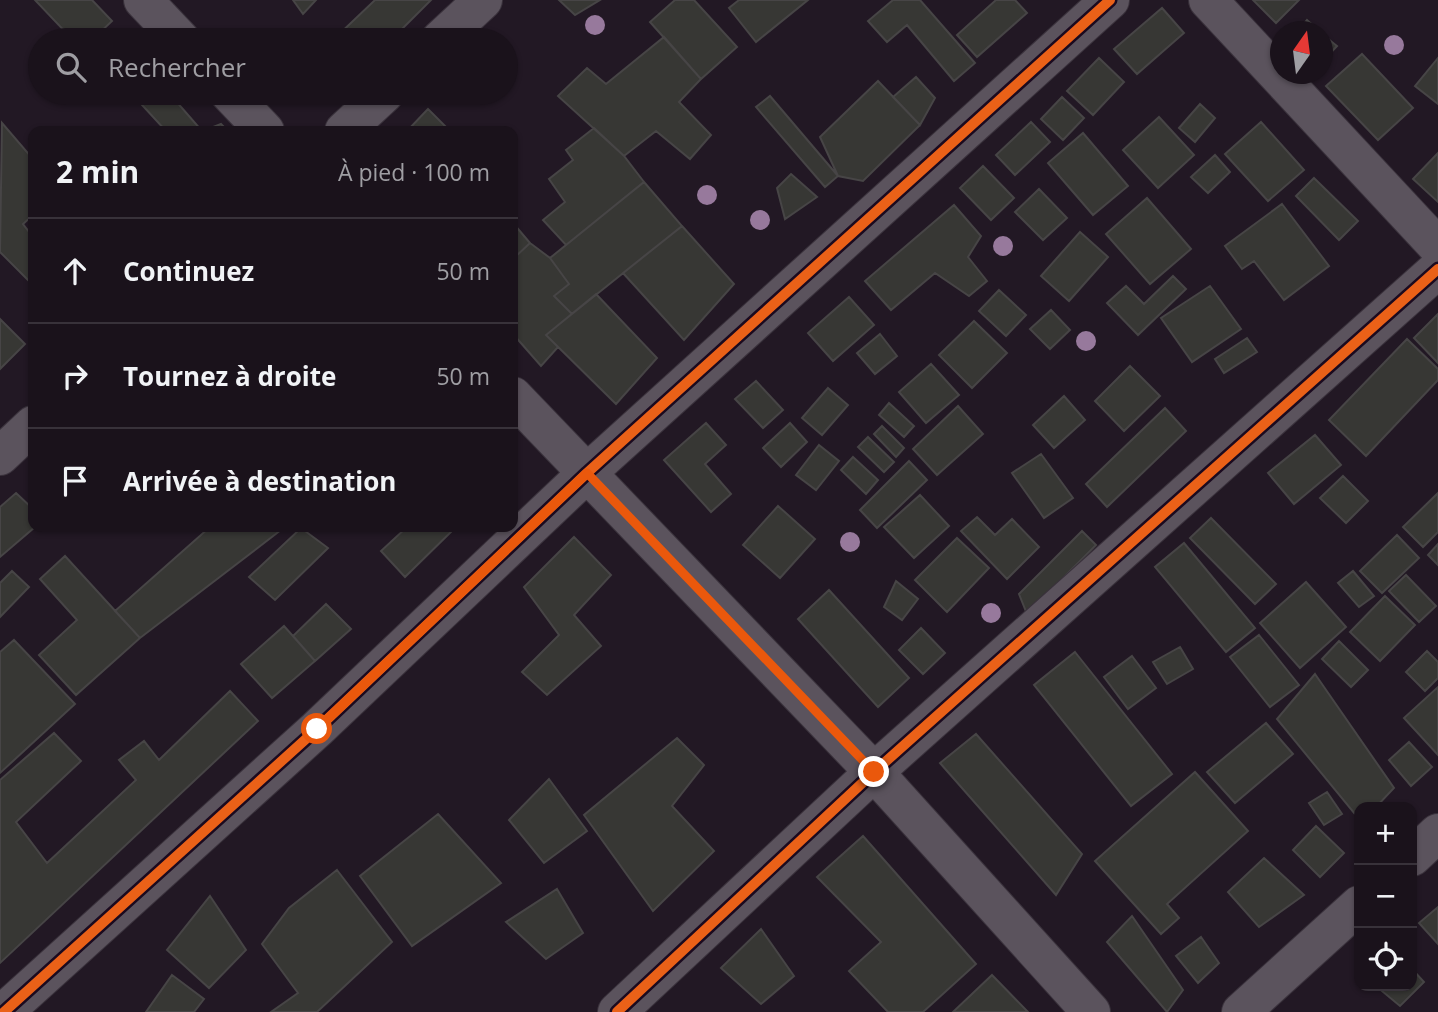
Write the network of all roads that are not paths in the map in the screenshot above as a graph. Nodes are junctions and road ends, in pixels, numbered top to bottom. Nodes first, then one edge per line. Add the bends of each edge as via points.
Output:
1 (144, 0) edge
2 (483, 0) edge
3 (1110, 0) edge
4 (1208, 0) edge
5 (170, 28) edge
6 (453, 28) edge
7 (240, 105) edge
8 (372, 105) edge
9 (260, 126) edge
10 (349, 126) edge
11 (1438, 247) edge
12 (1438, 269) edge
13 (518, 401) edge
14 (28, 430) edge
15 (0, 456) edge
16 (587, 473) junction
17 (874, 772) junction
18 (1438, 833) edge
19 (1417, 852) edge
20 (1354, 910) edge
21 (4, 1012) edge
22 (617, 1012) edge
23 (1091, 1012) edge
24 (1241, 1012) edge

1 - 5 street
2 - 6 street
3 - 16 street
4 - 11 street
7 - 9 street
8 - 10 street
12 - 17 street
13 - 16 street
14 - 15 street
16 - 17 street
16 - 21 street via 317,729
17 - 22 street
17 - 23 street
18 - 19 street
20 - 24 street

